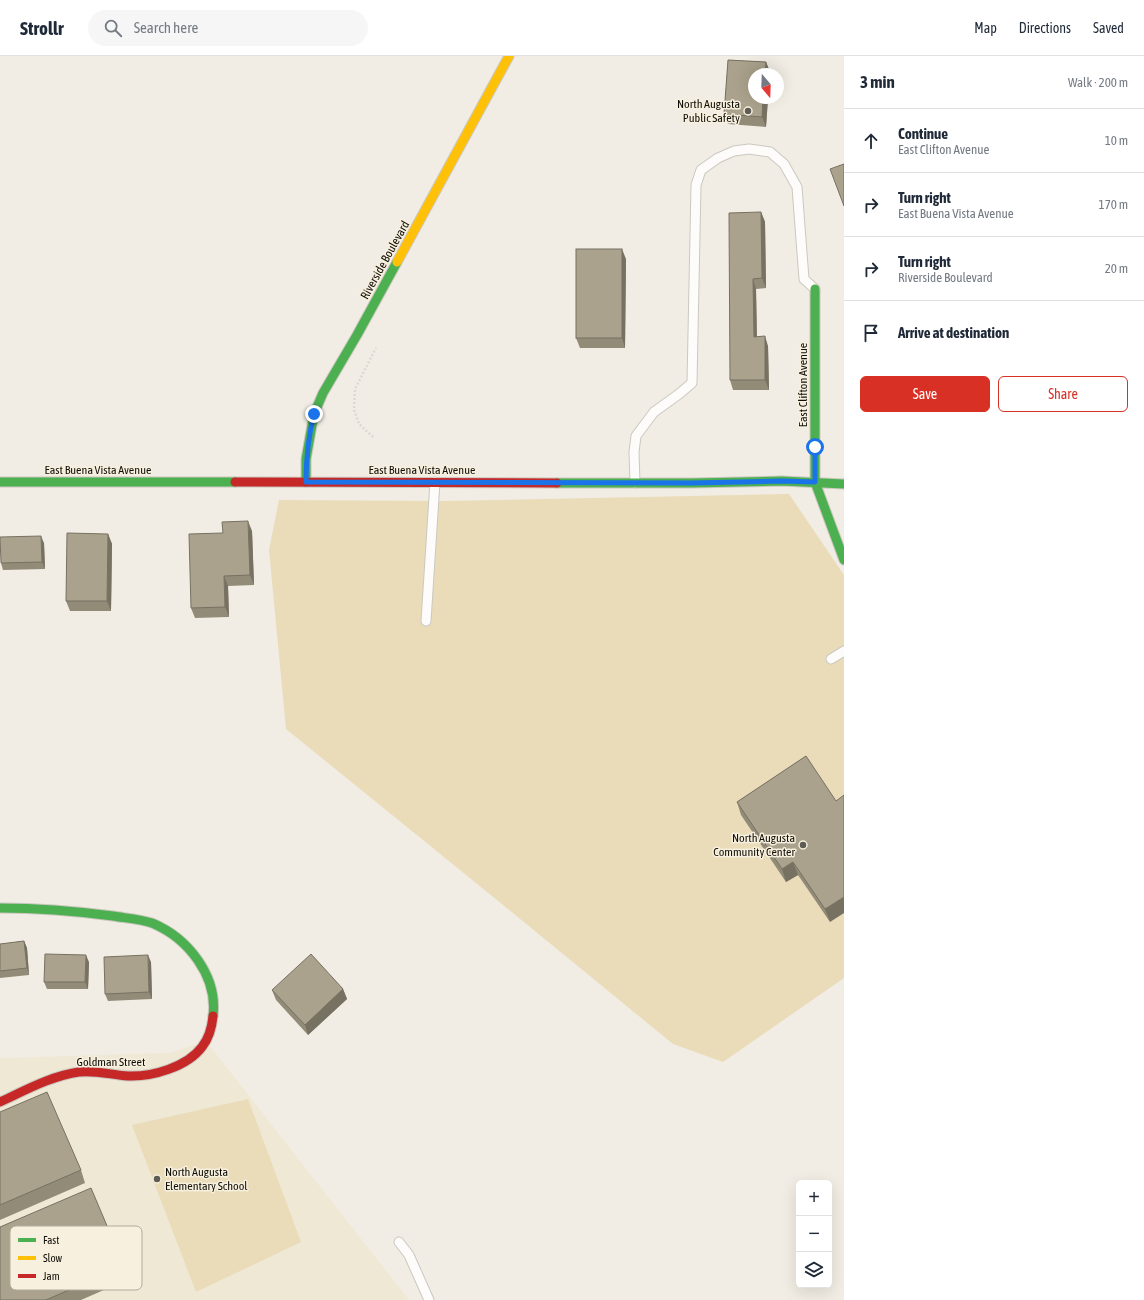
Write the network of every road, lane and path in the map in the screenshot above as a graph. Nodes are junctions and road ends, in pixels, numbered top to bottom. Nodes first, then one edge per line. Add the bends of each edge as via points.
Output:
1 (509, 56) edge
2 (815, 289) joint
3 (0, 482) edge
4 (306, 482) junction
5 (435, 482) junction
6 (636, 482) junction
7 (815, 482) junction
8 (844, 484) edge
9 (844, 560) edge
10 (426, 621) dead end
11 (844, 651) edge
12 (831, 659) dead end
13 (0, 908) edge
14 (0, 1102) edge
15 (399, 1242) dead end
16 (429, 1300) edge

1 - 4 street, Riverside Boulevard via 358,335 323,393 314,414 309,437
2 - 6 lane via 804,279 797,187 784,164 770,152 749,149 734,151 701,170 696,185 692,383 654,412 636,436
2 - 7 street, East Clifton Avenue
3 - 4 street, East Buena Vista Avenue
4 - 5 street, East Buena Vista Avenue
5 - 6 street, East Buena Vista Avenue
5 - 10 lane
6 - 7 street, East Buena Vista Avenue
7 - 8 street, East Buena Vista Avenue
7 - 9 street
11 - 12 lane
13 - 14 street, Goldman Street via 94,913 149,922 174,935 185,945 206,974 214,1000 214,1014 209,1034 200,1052 176,1066 144,1075 83,1072 62,1076 42,1082
15 - 16 lane via 409,1255

